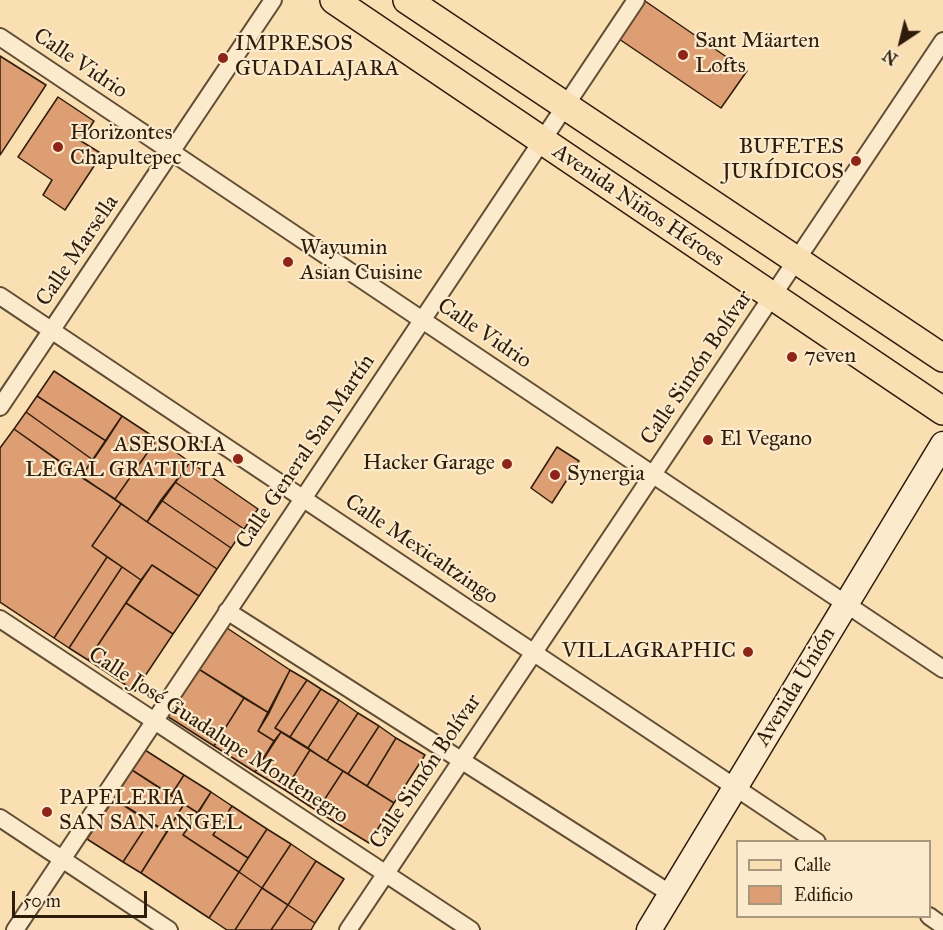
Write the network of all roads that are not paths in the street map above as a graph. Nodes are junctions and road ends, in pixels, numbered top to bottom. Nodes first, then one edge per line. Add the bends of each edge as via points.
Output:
1 (273, 0) edge
2 (334, 0) edge
3 (407, 0) edge
4 (636, 0) edge
5 (0, 37) edge
6 (943, 41) edge
7 (565, 106) junction
8 (542, 140) junction
9 (171, 152) junction
10 (796, 260) junction
11 (0, 296) edge
12 (772, 296) junction
13 (422, 320) junction
14 (51, 330) junction
15 (943, 358) edge
16 (0, 407) edge
17 (943, 411) edge
18 (943, 444) edge
19 (653, 474) junction
20 (303, 498) junction
21 (846, 604) junction
22 (228, 611) junction
23 (0, 620) edge
24 (534, 652) junction
25 (943, 669) edge
26 (154, 721) junction
27 (461, 760) junction
28 (736, 787) junction
29 (0, 818) edge
30 (814, 840) edge
31 (62, 859) junction
32 (386, 874) junction
33 (671, 894) junction
34 (15, 930) edge
35 (169, 930) edge
36 (348, 930) edge
37 (471, 930) edge
38 (649, 930) edge

1 - 9 street, Calle Marsella
2 - 8 main road, Avenida Niños Héroes
3 - 7 main road, Avenida Niños Héroes
4 - 7 street, Calle General San Martín
5 - 9 street, Calle Vidrio
6 - 10 street, Calle Simón Bolívar
7 - 8 street, Calle General San Martín
7 - 10 main road, Avenida Niños Héroes
8 - 12 main road, Avenida Niños Héroes
8 - 13 street, Calle General San Martín
9 - 13 street, Calle Vidrio
9 - 14 street, Calle Marsella
10 - 12 street, Calle Simón Bolívar
10 - 15 main road, Avenida Niños Héroes
11 - 14 street, Calle Mexicaltzingo
12 - 17 main road, Avenida Niños Héroes
12 - 19 street, Calle Simón Bolívar
13 - 19 street, Calle Vidrio
13 - 20 street, Calle General San Martín
14 - 16 street, Calle Marsella
14 - 20 street, Calle Mexicaltzingo
18 - 21 main road, Avenida Unión
19 - 21 street, Calle Vidrio
19 - 24 street, Calle Simón Bolívar
20 - 22 street, Calle General San Martín
20 - 24 street, Calle Mexicaltzingo
21 - 25 street, Calle Vidrio
21 - 28 main road, Avenida Unión
22 - 26 street, Calle General San Martín
22 - 27 street
23 - 26 street, Calle José Guadalupe Montenegro
24 - 27 street, Calle Simón Bolívar
24 - 28 street, Calle Mexicaltzingo
26 - 31 street, Calle General San Martín
26 - 32 street, Calle José Guadalupe Montenegro
27 - 32 street, Calle Simón Bolívar
27 - 33 street
28 - 30 street, Calle Mexicaltzingo
28 - 33 main road, Avenida Unión
29 - 31 street
31 - 34 street, Calle General San Martín
31 - 35 street
32 - 36 street, Calle Simón Bolívar
32 - 37 street, Calle José Guadalupe Montenegro
33 - 38 main road, Avenida Unión

